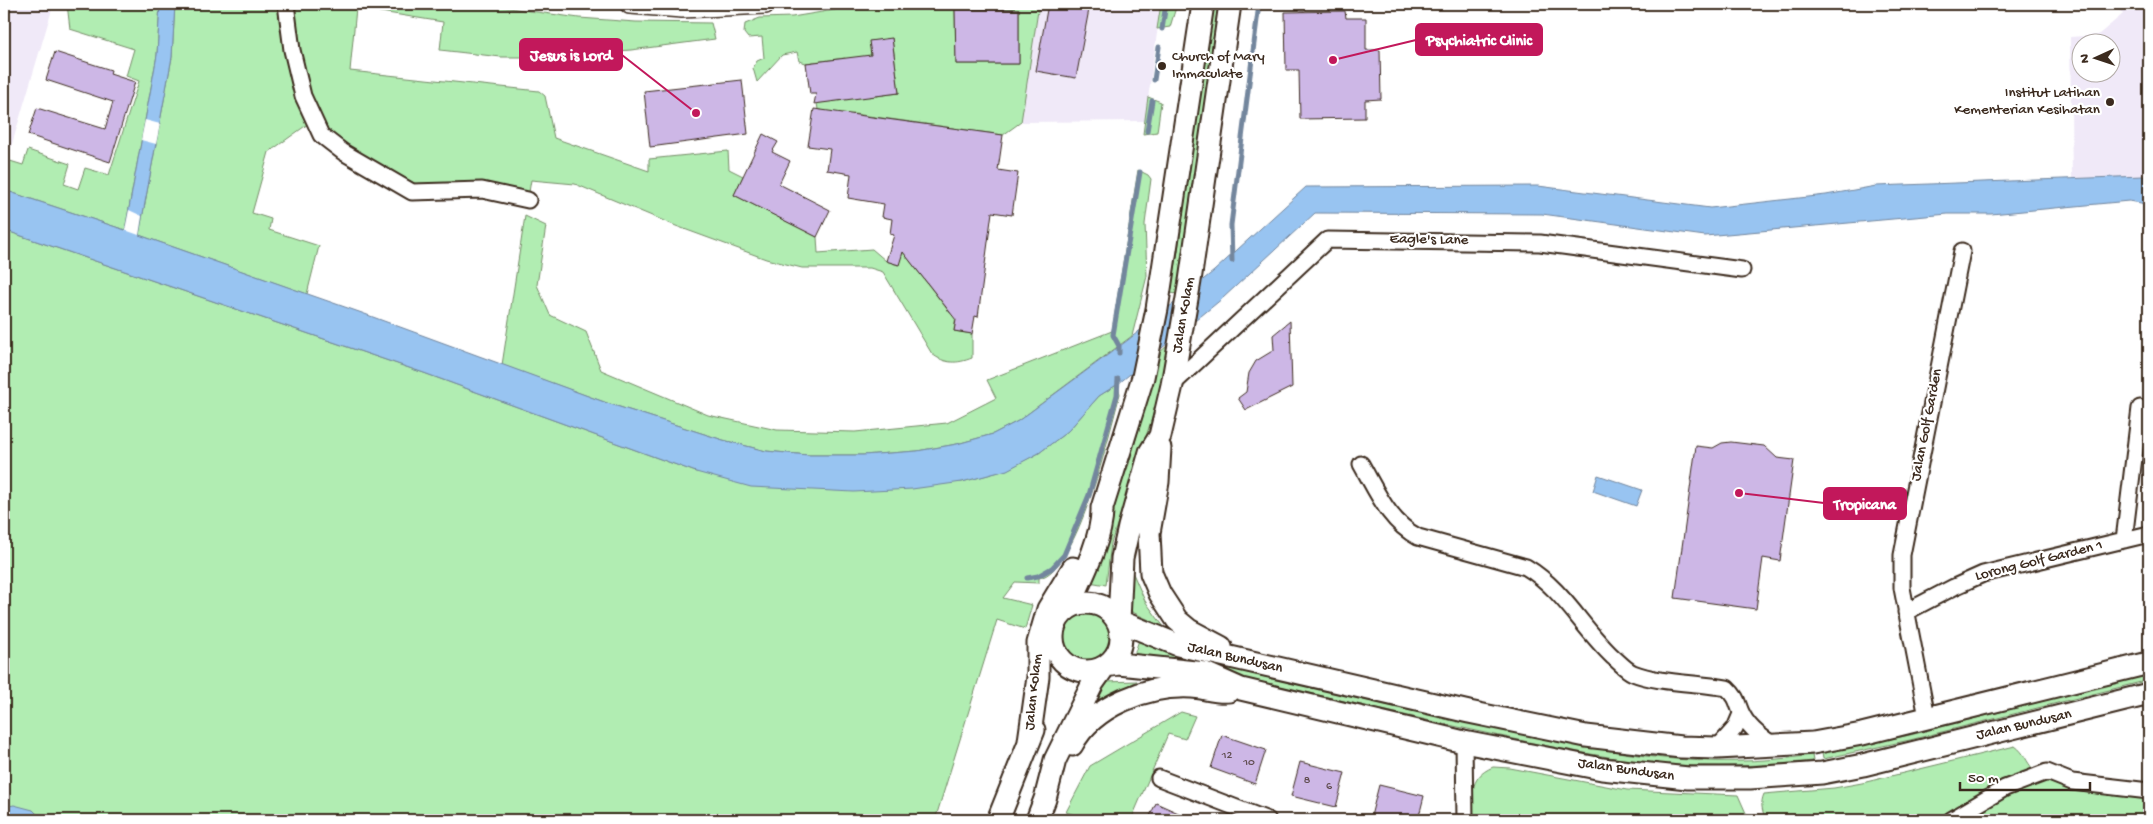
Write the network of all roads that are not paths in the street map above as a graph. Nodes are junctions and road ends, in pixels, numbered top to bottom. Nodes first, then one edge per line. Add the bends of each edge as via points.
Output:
1 (286, 4) edge
2 (630, 4) edge
3 (760, 4) edge
4 (765, 4) edge
5 (1203, 4) edge
6 (1230, 4) edge
7 (528, 200) dead end
8 (1962, 251) dead end
9 (1742, 270) dead end
10 (1172, 385) junction
11 (2140, 408) dead end
12 (1160, 436) junction
13 (1361, 464) dead end
14 (1102, 508) junction
15 (2149, 534) edge
16 (2124, 540) junction
17 (1068, 608) junction
18 (1906, 612) junction
19 (1119, 621) junction
20 (1053, 642) junction
21 (2149, 663) edge
22 (1258, 664) junction
23 (1105, 666) junction
24 (1241, 689) junction
25 (2149, 694) edge
26 (1741, 714) junction
27 (1927, 717) junction
28 (1029, 741) junction
29 (1464, 742) junction
30 (1776, 746) junction
31 (1717, 748) junction
32 (1159, 778) dead end
33 (2149, 791) edge
34 (1045, 799) junction
35 (998, 820) edge
36 (1037, 820) edge
37 (1268, 820) edge
38 (1465, 820) edge
39 (1950, 820) edge

1 - 7 street via 302,96 321,135 343,152 412,192 482,190
2 - 3 street via 682,8
3 - 4 street
5 - 14 main road, Jalan Kolam via 1157,309 1143,377
6 - 10 main road, Jalan Kolam
8 - 18 street, Jalan Golf Garden via 1902,555
9 - 10 street, Eagle's Lane via 1540,243 1327,240
10 - 12 main road, Jalan Kolam
11 - 16 street
12 - 19 main road, Jalan Kolam via 1150,452 1122,558
12 - 22 main road via 1158,482 1149,533 1151,572 1160,594 1177,620 1189,630
13 - 26 street via 1390,514 1408,532 1526,567 1556,590 1604,649 1632,673 1727,688 1739,702
14 - 17 main road, Jalan Kolam via 1103,519 1098,536
14 - 28 main road, Jalan Kolam via 1095,517 1078,560 1048,609 1038,643 1038,677
15 - 16 street, Lorong Golf Garden 1
16 - 18 street, Lorong Golf Garden 1 via 1983,574
17 - 19 main road via 1087,602 1097,603 1106,607
17 - 20 main road via 1056,623
18 - 27 street, Jalan Golf Garden
19 - 22 main road, Jalan Bundusan via 1178,644
19 - 23 main road via 1119,651
20 - 23 main road via 1062,660 1078,670 1097,670
20 - 28 main road, Jalan Kolam via 1040,716
21 - 27 main road, Jalan Bundusan
22 - 31 main road, Jalan Bundusan via 1586,736
23 - 24 main road, Jalan Bundusan via 1119,664 1205,673
23 - 34 main road via 1093,682 1055,760
24 - 29 main road, Jalan Bundusan
24 - 34 main road via 1225,692 1175,687 1118,702 1076,737
25 - 29 main road, Jalan Bundusan via 1822,773 1688,778 1636,773
26 - 30 street via 1751,727
26 - 31 street via 1735,728
27 - 30 main road, Jalan Bundusan via 1852,736
28 - 35 main road, Jalan Kolam
29 - 38 street
30 - 31 main road, Jalan Bundusan
32 - 37 street
33 - 39 street via 2072,782 2047,772 2005,788
34 - 36 main road

